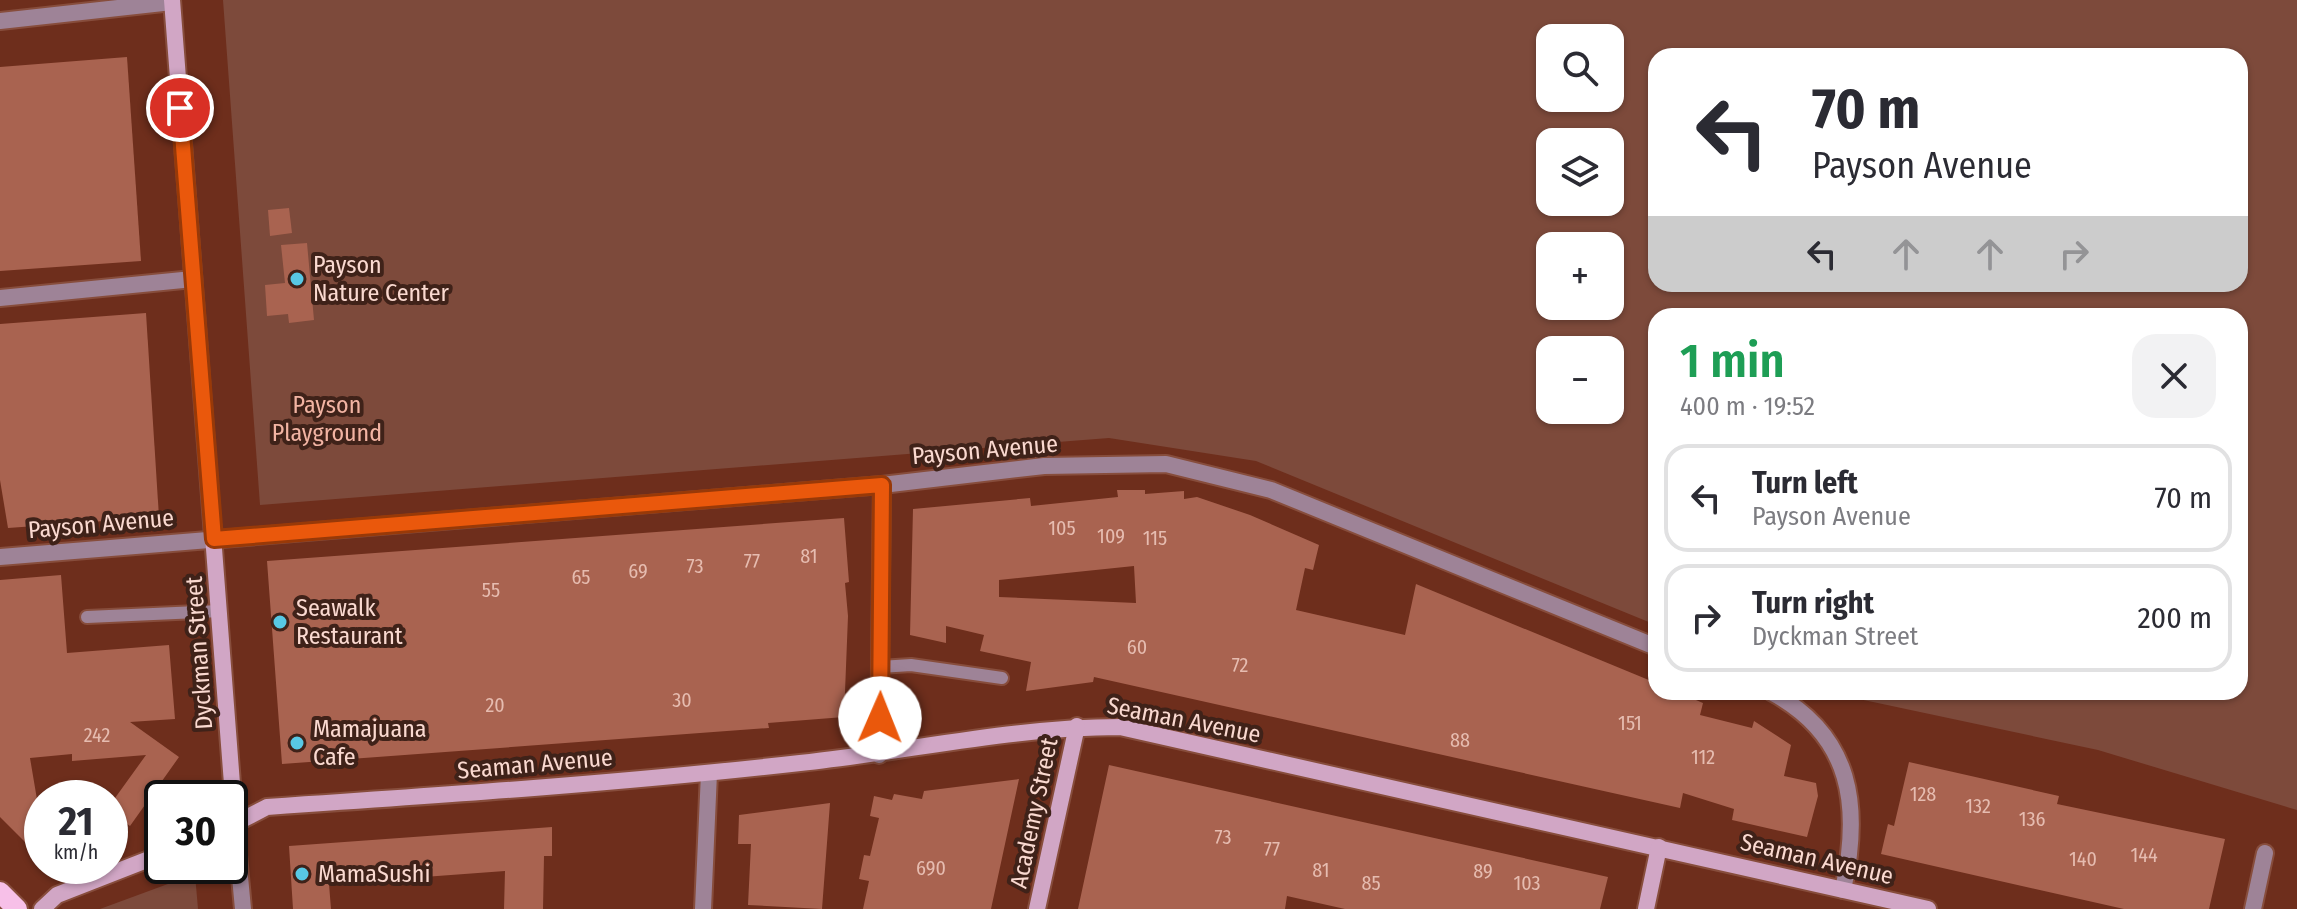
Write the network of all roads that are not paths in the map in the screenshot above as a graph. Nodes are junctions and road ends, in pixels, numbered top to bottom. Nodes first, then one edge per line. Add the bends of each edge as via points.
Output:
1 (172, 1) edge
2 (0, 21) edge
3 (193, 279) junction
4 (0, 298) edge
5 (882, 485) junction
6 (214, 539) junction
7 (0, 557) edge
8 (220, 611) junction
9 (87, 617) dead end
10 (1648, 644) edge
11 (880, 667) junction
12 (1002, 678) dead end
13 (1782, 700) edge
14 (1077, 726) junction
15 (879, 755) junction
16 (709, 773) junction
17 (230, 780) edge
18 (248, 816) edge
19 (1659, 847) junction
20 (2265, 853) dead end
21 (144, 861) edge
22 (240, 884) edge
23 (1843, 890) junction
24 (0, 892) edge
25 (17, 909) edge
26 (42, 909) edge
27 (243, 909) edge
28 (703, 909) edge
29 (1037, 909) edge
30 (1646, 909) edge
31 (1928, 909) edge
32 (2253, 909) edge

1 - 2 street
1 - 3 street, Dyckman Street
3 - 4 street
3 - 6 street, Dyckman Street
5 - 6 street, Payson Avenue
5 - 10 street, Payson Avenue via 1044,466 1180,467 1271,490
5 - 11 street
6 - 7 street, Payson Avenue
6 - 8 street, Dyckman Street
8 - 9 lane
8 - 17 street, Dyckman Street
11 - 12 lane via 911,665
11 - 15 street
13 - 23 street via 1814,724 1839,756 1852,824
14 - 15 street, Seaman Avenue
14 - 19 street, Seaman Avenue via 1120,727
14 - 29 street, Academy Street
15 - 16 street, Seaman Avenue
16 - 18 street, Seaman Avenue via 267,807
16 - 28 street
19 - 23 street, Seaman Avenue
19 - 30 street
20 - 32 street
21 - 26 street via 57,895
22 - 27 street
23 - 31 street, Seaman Avenue
24 - 25 main road

